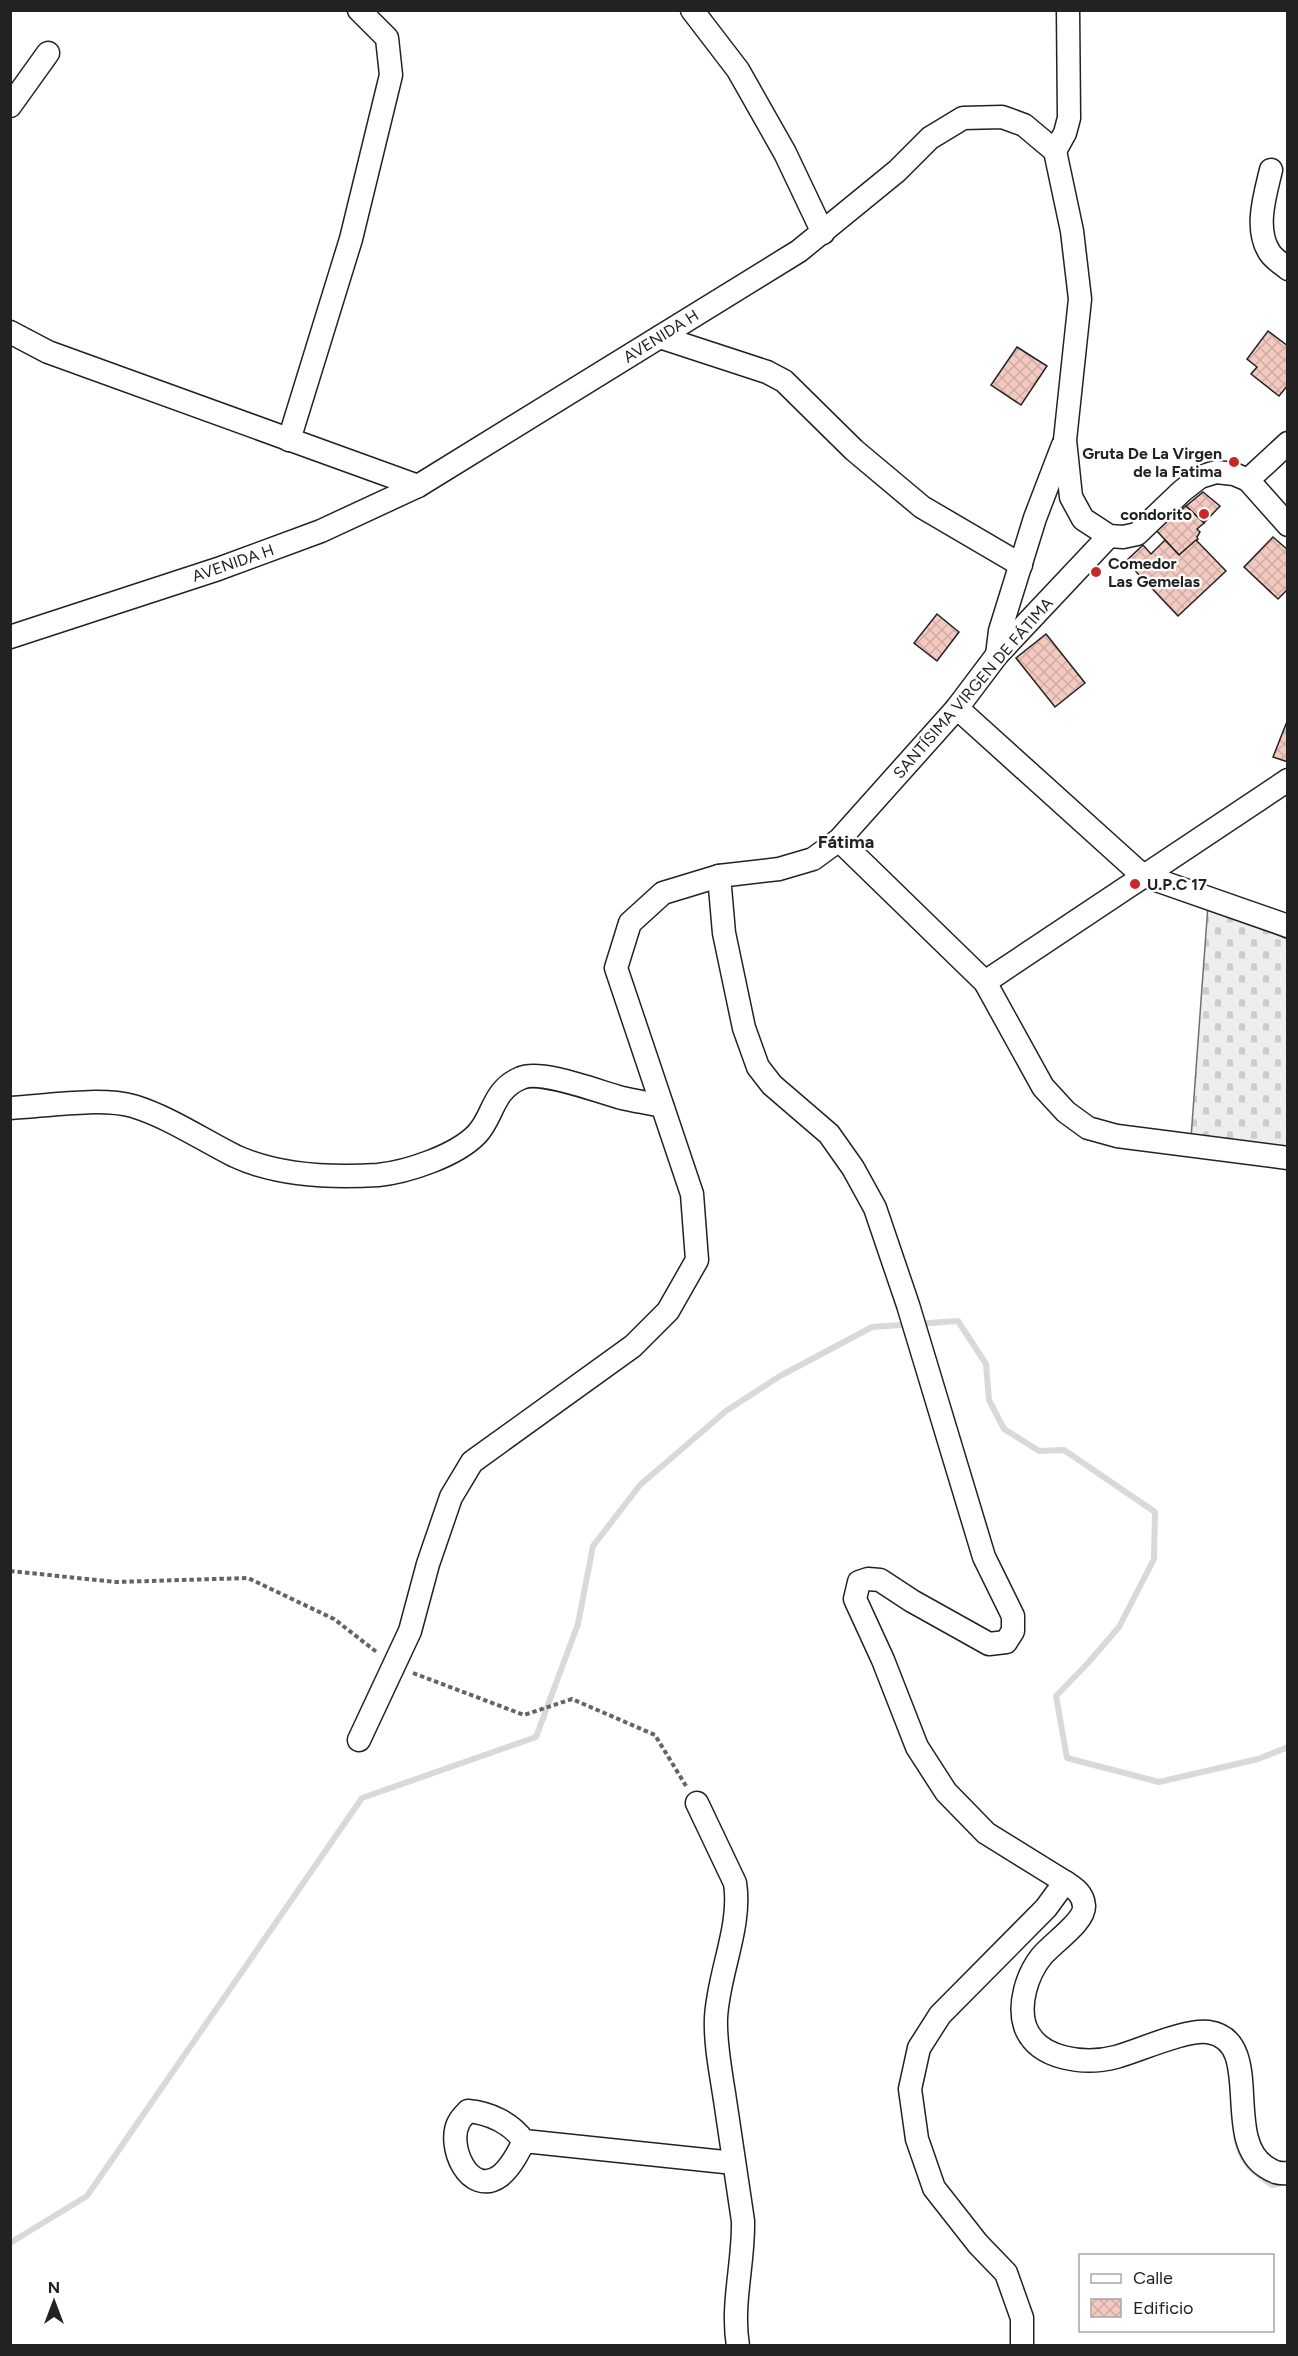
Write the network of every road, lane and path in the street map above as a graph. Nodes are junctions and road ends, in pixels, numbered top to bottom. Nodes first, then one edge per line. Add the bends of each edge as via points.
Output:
1 (359, 10) edge
2 (693, 10) edge
3 (1068, 10) edge
4 (48, 53) dead end
5 (10, 106) edge
6 (1055, 151) junction
7 (1271, 170) dead end
8 (823, 233) junction
9 (1287, 269) edge
10 (10, 332) edge
11 (660, 337) junction
12 (289, 440) junction
13 (1065, 440) junction
14 (1287, 443) edge
15 (1248, 480) junction
16 (418, 486) junction
17 (1287, 525) edge
18 (1108, 536) junction
19 (1021, 565) junction
20 (10, 637) edge
21 (997, 655) junction
22 (957, 708) junction
23 (1287, 780) edge
24 (839, 840) junction
25 (1142, 875) junction
26 (719, 876) junction
27 (1287, 926) edge
28 (985, 982) junction
29 (662, 1106) junction
30 (10, 1108) edge
31 (1287, 1158) edge
32 (10, 1571) edge
33 (395, 1666) junction
34 (359, 1740) dead end
35 (697, 1803) joint
36 (1065, 1882) junction
37 (524, 2141) dead end
38 (734, 2163) junction
39 (1287, 2173) edge
40 (738, 2346) edge
41 (1022, 2346) edge

1 - 12 street via 387,38 391,75 351,239
2 - 8 street via 738,70 786,153
3 - 6 street via 1069,118
4 - 5 street
6 - 8 street, AVENIDA H via 1024,124 1002,117 963,118 930,138
6 - 13 street via 1072,231 1080,299
7 - 9 street via 1263,209 1263,235 1270,253
8 - 11 street, AVENIDA H
10 - 12 street via 48,352
11 - 16 street, AVENIDA H
11 - 19 street via 767,372 783,381 854,450 922,507
12 - 16 street
13 - 18 street via 1071,497 1083,519
13 - 19 street
14 - 15 street
15 - 17 street
15 - 18 street via 1216,472 1200,477 1137,534
16 - 20 street, AVENIDA H via 321,531
18 - 21 street, SANTÍSIMA VIRGEN DE FÁTIMA
19 - 21 street via 1000,632
21 - 22 street, SANTÍSIMA VIRGEN DE FÁTIMA
22 - 24 street, SANTÍSIMA VIRGEN DE FÁTIMA
22 - 25 street
23 - 25 street
24 - 26 street, SANTÍSIMA VIRGEN DE FÁTIMA via 813,859 779,869
24 - 28 street
25 - 27 street
25 - 28 street
26 - 29 street, SANTÍSIMA VIRGEN DE FÁTIMA via 663,893 630,923 616,968
26 - 36 street via 724,933 744,1028 758,1067 772,1085 829,1134 874,1208 908,1305 984,1557 1013,1616 1013,1631 1006,1642 989,1644 880,1580 859,1582 855,1599 917,1747 946,1792 986,1833
28 - 31 street via 1043,1087 1088,1128 1117,1136
29 - 30 street via 550,1077 522,1077 498,1095 478,1133 458,1148 427,1163 379,1175 312,1175 275,1169 238,1157 131,1106 102,1103
29 - 33 street, SANTÍSIMA VIRGEN DE FÁTIMA via 692,1194 697,1260 668,1311 633,1346 472,1462 451,1497 410,1631
32 - 33 path via 116,1582 248,1578 334,1619
33 - 34 street, SANTÍSIMA VIRGEN DE FÁTIMA
33 - 35 path via 524,1715 572,1699 655,1735
35 - 38 street via 735,1884 737,1897 716,2020
36 - 39 street via 1081,1894 1084,1907 1081,1918 1040,1958 1030,1977 1021,2002 1025,2025 1034,2041 1061,2057 1087,2059 1114,2057 1206,2031 1219,2035 1233,2046 1239,2063 1249,2150 1259,2163 1276,2174
36 - 41 street via 1046,1908 940,2015 919,2048 910,2089 917,2139 934,2188 1006,2273 1022,2318
37 - 38 street
38 - 40 street via 743,2221 735,2306

